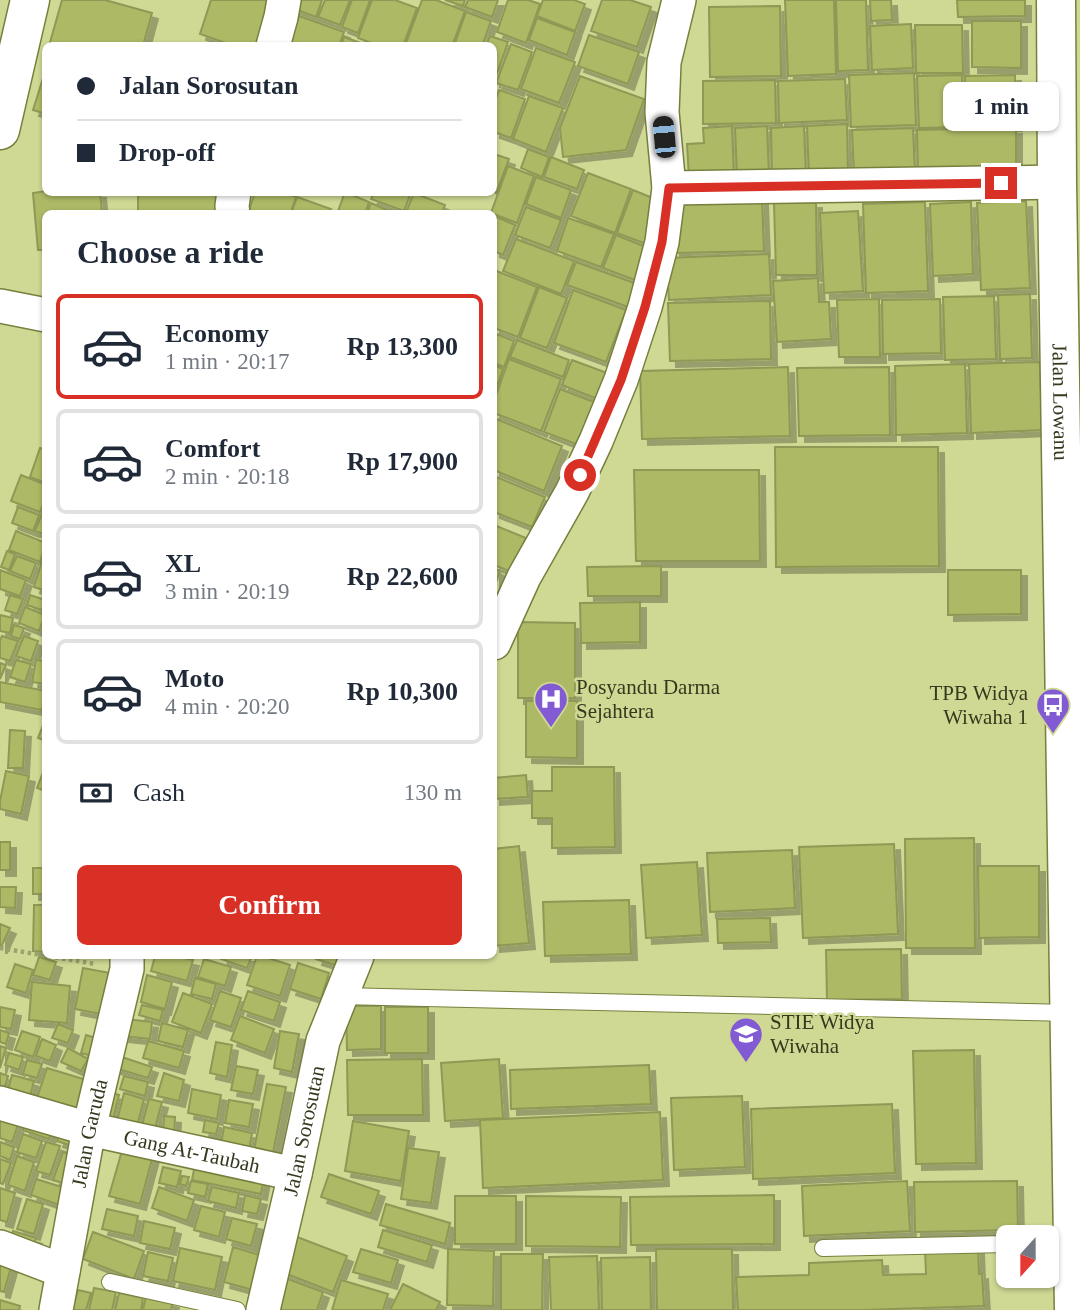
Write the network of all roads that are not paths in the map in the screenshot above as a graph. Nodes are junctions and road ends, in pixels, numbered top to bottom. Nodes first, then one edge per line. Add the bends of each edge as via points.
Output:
1 (30, 0) edge
2 (284, 0) edge
3 (679, 0) edge
4 (1056, 0) edge
5 (274, 42) edge
6 (1068, 115) edge
7 (0, 130) edge
8 (1057, 182) junction
9 (669, 188) junction
10 (0, 306) edge
11 (42, 314) edge
12 (497, 636) edge
13 (1074, 927) edge
14 (356, 959) edge
15 (127, 962) edge
16 (341, 996) junction
17 (1070, 1013) junction
18 (0, 1103) edge
19 (89, 1129) junction
20 (295, 1174) junction
21 (1060, 1243) edge
22 (996, 1244) edge
23 (0, 1247) edge
24 (823, 1248) dead end
25 (63, 1271) junction
26 (110, 1282) dead end
27 (56, 1310) edge
28 (237, 1310) edge
29 (263, 1310) edge
30 (1074, 1310) edge

1 - 7 main road
2 - 5 street
3 - 9 street via 664,62 662,112
4 - 6 main road, Jalan Lowanu
6 - 8 main road, Jalan Lowanu
8 - 9 street
8 - 13 main road, Jalan Lowanu
9 - 12 street via 662,242 621,380 572,492
10 - 11 street
13 - 17 main road, Jalan Lowanu
14 - 16 street, Jalan Sorosutan
15 - 19 street, Jalan Garuda
16 - 17 lane
16 - 20 street, Jalan Sorosutan via 323,1041
17 - 21 main road, Jalan Lowanu
18 - 19 street, Gang At-Taubah
19 - 20 street, Gang At-Taubah
19 - 25 street, Jalan Garuda
20 - 29 street, Jalan Sorosutan
21 - 30 main road, Jalan Lowanu
22 - 24 lane
23 - 25 street
25 - 27 street, Jalan Garuda
26 - 28 lane

